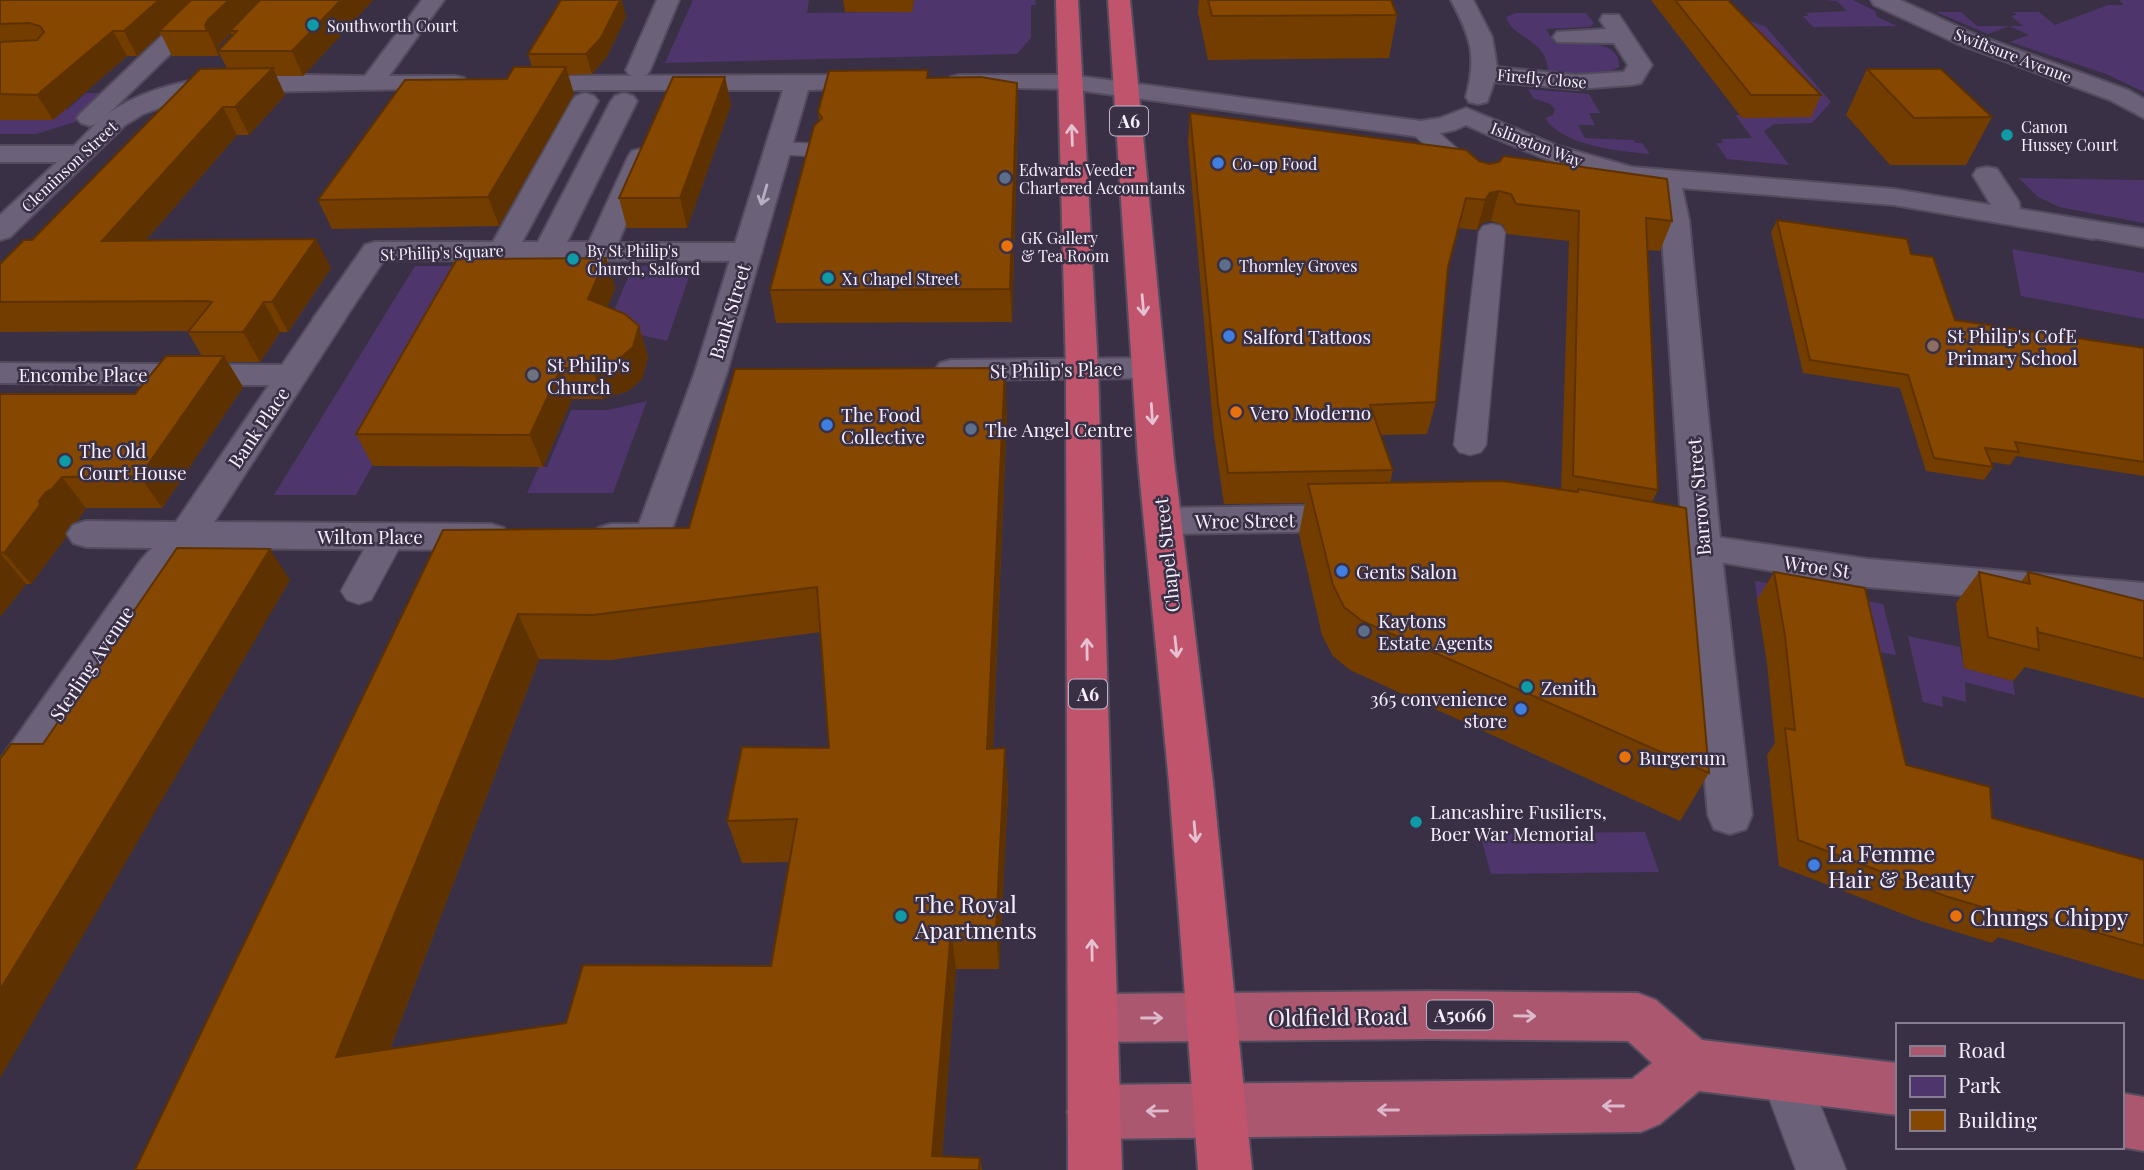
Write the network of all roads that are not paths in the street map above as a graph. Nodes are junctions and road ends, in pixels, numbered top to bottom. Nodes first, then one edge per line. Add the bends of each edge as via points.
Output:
1 (433, 0) edge
2 (668, 0) edge
3 (1067, 0) edge
4 (1119, 0) edge
5 (1462, 0) edge
6 (1882, 0) edge
7 (205, 8) edge
8 (1565, 37) dead end
9 (638, 70) dead end
10 (1486, 74) junction
11 (798, 82) junction
12 (908, 82) edge
13 (935, 82) edge
14 (1070, 82) junction
15 (372, 83) junction
16 (475, 83) edge
17 (501, 83) edge
18 (1127, 88) junction
19 (585, 101) dead end
20 (624, 101) dead end
21 (2144, 110) edge
22 (1466, 116) junction
23 (90, 118) dead end
24 (1421, 129) junction
25 (650, 138) edge
26 (778, 149) junction
27 (813, 149) edge
28 (0, 154) edge
29 (80, 154) junction
30 (1987, 175) edge
31 (1667, 180) junction
32 (1482, 184) edge
33 (2006, 215) junction
34 (0, 231) edge
35 (1492, 232) edge
36 (2144, 238) edge
37 (503, 250) junction
38 (548, 251) junction
39 (600, 251) junction
40 (747, 252) junction
41 (329, 319) joint
42 (1149, 368) junction
43 (1082, 369) junction
44 (919, 370) edge
45 (0, 373) edge
46 (292, 375) junction
47 (1470, 445) dead end
48 (1390, 518) edge
49 (1163, 521) junction
50 (86, 534) dead end
51 (186, 535) junction
52 (388, 537) junction
53 (528, 537) edge
54 (583, 537) edge
55 (1685, 544) junction
56 (359, 592) dead end
57 (2144, 597) edge
58 (0, 795) edge
59 (1730, 815) dead end
60 (1094, 1018) junction
61 (1211, 1019) junction
62 (1691, 1065) junction
63 (1784, 1074) junction
64 (1896, 1089) edge
65 (1220, 1110) junction
66 (1094, 1112) junction
67 (2123, 1120) edge
68 (2144, 1124) edge
69 (1095, 1170) edge
70 (1225, 1170) edge
71 (1821, 1170) edge

1 - 15 street
2 - 9 street
3 - 14 highway, A6
4 - 18 highway, Chapel Street / A6
5 - 10 street via 1480,35
6 - 21 street, Swiftsure Avenue via 1965,38 2119,95
7 - 23 street
8 - 10 street, Firefly Close via 1616,28 1640,65 1632,78 1611,83
10 - 22 street
11 - 12 street
11 - 17 street
11 - 26 street, Bank Street
13 - 14 street, Islington Way
14 - 18 street, Islington Way
43 -> 14 highway, A6
15 - 16 street, Cleminson Street
15 - 29 street, Cleminson Street via 235,84 175,93 116,120
18 - 24 street, Islington Way
18 -> 42 highway, Chapel Street / A6
19 - 37 street
20 - 38 street
22 - 24 street, Islington Way
22 - 31 street, Islington Way via 1583,162
24 - 32 lane
25 - 39 street
26 - 27 lane
26 -> 40 street, Bank Street
28 - 29 street
29 - 34 street, Cleminson Street
30 - 33 street via 2005,202
31 - 33 street, Islington Way via 1870,195
31 - 55 street, Barrow Street via 1675,220
33 - 36 street, Islington Way
35 - 47 lane
37 - 38 street, St Philip's Square
37 - 41 street, St Philip's Square via 375,251
38 - 39 street, St Philip's Square
39 - 40 street, St Philip's Square
40 - 54 street, Bank Street via 727,372 653,537
41 - 46 street, Bank Place
42 - 43 street, St Philip's Place
42 -> 49 highway, Chapel Street / A6
43 - 44 street, St Philip's Place
60 -> 43 highway, A6
45 - 46 street, Encombe Place
46 - 51 street, Bank Place
48 - 49 street, Wroe Street
49 -> 61 highway, Chapel Street / A6
50 - 51 street, Wilton Place
51 - 52 street, Wilton Place
51 - 58 street, Sterling Avenue via 154,570
52 - 53 street, Wilton Place
52 - 56 lane
55 - 57 street, Wroe St via 1830,568
55 - 59 street, Barrow Street
60 -> 61 main road, Oldfield Road / A5066
60 - 66 highway, A6
61 -> 62 main road, Oldfield Road / A5066 via 1638,1017
61 - 65 highway, Chapel Street / A6
62 - 63 main road
62 -> 65 main road via 1641,1105
63 - 64 main road
63 - 71 lane
65 -> 66 main road
65 - 70 highway, A6
66 - 69 highway, A6
67 - 68 main road

